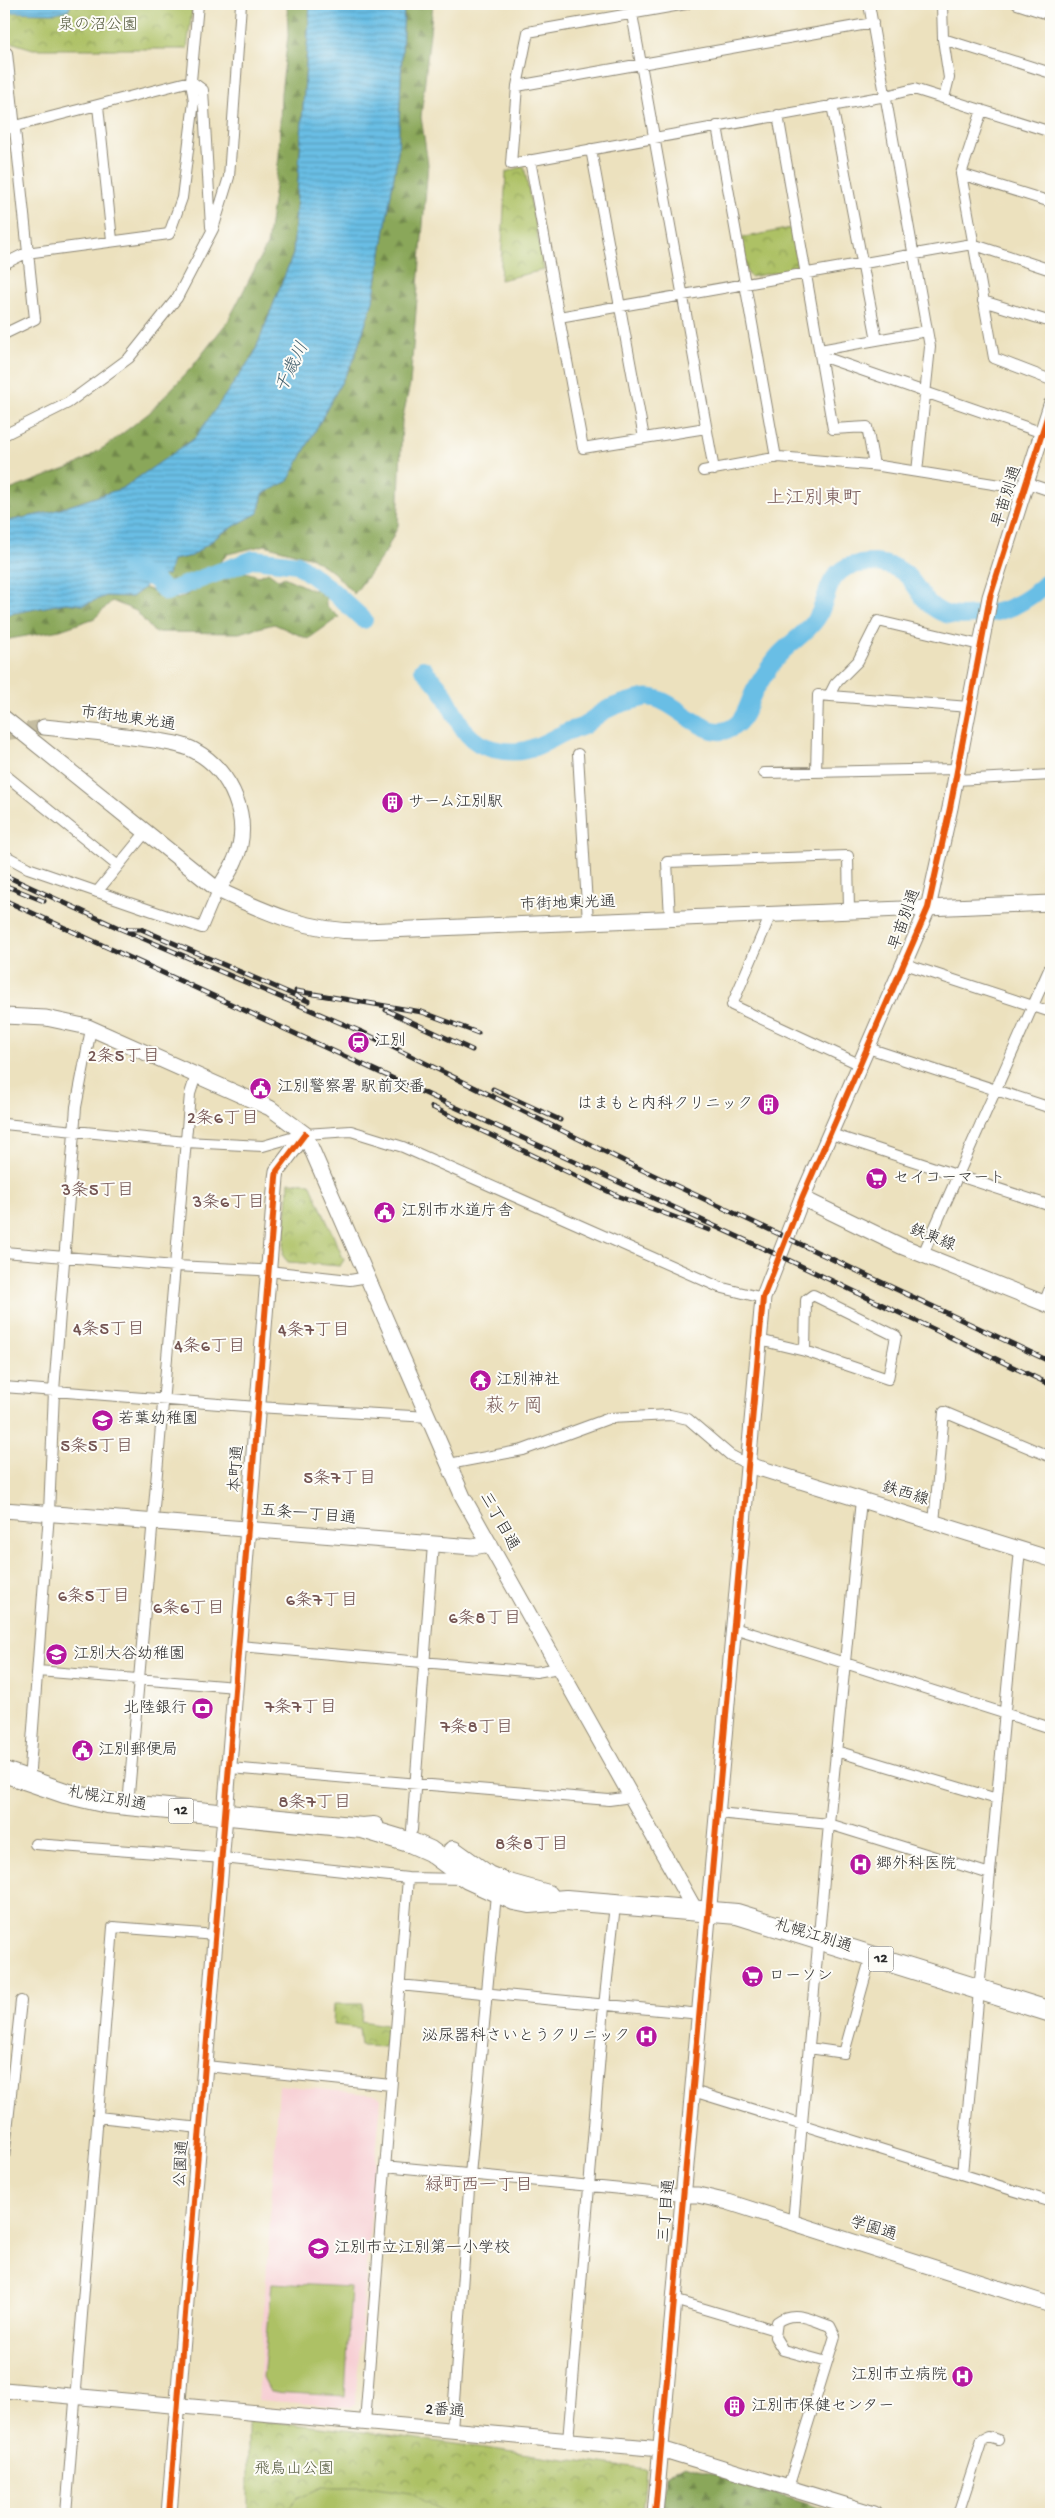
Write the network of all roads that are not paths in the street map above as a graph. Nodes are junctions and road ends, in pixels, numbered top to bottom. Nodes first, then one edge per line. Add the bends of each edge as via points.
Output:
1 (198, 4) edge
2 (241, 4) edge
3 (686, 4) edge
4 (869, 4) edge
5 (942, 4) edge
6 (1017, 4) edge
7 (632, 14) junction
8 (1051, 15) edge
9 (873, 23) junction
10 (943, 40) junction
11 (4, 52) edge
12 (640, 63) junction
13 (1051, 74) edge
14 (191, 81) junction
15 (517, 86) junction
16 (886, 96) junction
17 (944, 98) junction
18 (98, 106) junction
19 (832, 106) junction
20 (982, 110) junction
21 (778, 115) junction
22 (716, 126) junction
23 (9, 128) edge
24 (1051, 132) edge
25 (654, 137) junction
26 (591, 149) junction
27 (530, 160) junction
28 (961, 174) junction
29 (1051, 202) edge
30 (214, 228) junction
31 (112, 240) junction
32 (972, 244) junction
33 (26, 253) junction
34 (914, 254) junction
35 (862, 263) junction
36 (4, 264) edge
37 (1051, 270) edge
38 (807, 273) junction
39 (744, 284) junction
40 (682, 295) junction
41 (983, 302) junction
42 (620, 306) junction
43 (559, 317) junction
44 (1051, 322) edge
45 (927, 331) junction
46 (4, 334) edge
47 (876, 340) junction
48 (820, 353) junction
49 (1051, 380) edge
50 (925, 394) junction
51 (1051, 405) edge
52 (706, 428) junction
53 (1043, 433) junction
54 (4, 434) edge
55 (644, 438) junction
56 (776, 458) junction
57 (874, 465) junction
58 (917, 472) junction
59 (1026, 486) junction
60 (1051, 491) edge
61 (981, 640) junction
62 (829, 696) junction
63 (969, 707) junction
64 (4, 718) edge
65 (44, 727) tunnel mouth
66 (578, 754) dead end
67 (816, 772) junction
68 (764, 773) dead end
69 (4, 774) edge
70 (1051, 774) edge
71 (956, 775) junction
72 (146, 833) junction
73 (4, 855) edge
74 (118, 866) junction
75 (218, 890) junction
76 (97, 892) junction
77 (1051, 903) edge
78 (928, 908) junction
79 (849, 911) junction
80 (771, 914) junction
81 (670, 918) junction
82 (588, 922) junction
83 (905, 964) junction
84 (1051, 966) edge
85 (1033, 1006) junction
86 (1051, 1012) edge
87 (4, 1016) edge
88 (91, 1029) junction
89 (868, 1048) junction
90 (861, 1064) junction
91 (196, 1075) junction
92 (996, 1090) junction
93 (1051, 1108) edge
94 (4, 1124) edge
95 (74, 1131) junction
96 (305, 1134) junction
97 (831, 1134) junction
98 (186, 1142) junction
99 (958, 1175) junction
100 (802, 1198) junction
101 (1051, 1206) edge
102 (4, 1252) edge
103 (923, 1254) junction
104 (64, 1256) junction
105 (175, 1266) junction
106 (269, 1271) junction
107 (368, 1277) junction
108 (1051, 1286) edge
109 (763, 1298) junction
110 (1048, 1304) edge
111 (759, 1340) junction
112 (805, 1351) junction
113 (4, 1387) edge
114 (54, 1391) junction
115 (164, 1400) junction
116 (257, 1407) junction
117 (429, 1417) junction
118 (1051, 1457) edge
119 (449, 1464) junction
120 (749, 1464) junction
121 (861, 1500) junction
122 (4, 1510) edge
123 (49, 1513) junction
124 (153, 1522) junction
125 (934, 1523) junction
126 (248, 1529) junction
127 (433, 1544) junction
128 (490, 1544) junction
129 (1020, 1550) junction
130 (1051, 1559) edge
131 (734, 1628) junction
132 (239, 1646) junction
133 (424, 1663) junction
134 (845, 1663) junction
135 (559, 1668) junction
136 (38, 1671) junction
137 (140, 1679) junction
138 (236, 1687) junction
139 (1005, 1714) junction
140 (1051, 1728) edge
141 (836, 1752) junction
142 (230, 1768) junction
143 (4, 1772) edge
144 (29, 1782) junction
145 (416, 1783) junction
146 (631, 1797) junction
147 (997, 1799) junction
148 (128, 1805) junction
149 (718, 1813) junction
150 (226, 1816) junction
151 (828, 1824) junction
152 (362, 1828) junction
153 (412, 1830) junction
154 (35, 1844) dead end
155 (223, 1858) junction
156 (990, 1874) junction
157 (408, 1878) junction
158 (468, 1879) junction
159 (496, 1894) junction
160 (566, 1900) junction
161 (615, 1905) junction
162 (702, 1910) junction
163 (216, 1935) junction
164 (818, 1938) junction
165 (871, 1956) junction
166 (400, 1985) junction
167 (979, 1989) junction
168 (487, 1994) junction
169 (21, 2001) dead end
170 (604, 2006) junction
171 (1051, 2012) edge
172 (701, 2014) junction
173 (809, 2048) junction
174 (206, 2066) junction
175 (392, 2085) junction
176 (693, 2090) junction
177 (98, 2118) junction
178 (803, 2124) junction
179 (200, 2128) junction
180 (4, 2158) edge
181 (385, 2166) junction
182 (962, 2174) junction
183 (470, 2175) junction
184 (589, 2186) junction
185 (683, 2195) junction
186 (1051, 2202) edge
187 (793, 2223) junction
188 (674, 2300) junction
189 (1051, 2305) edge
190 (775, 2330) junction
191 (827, 2362) junction
192 (4, 2390) edge
193 (75, 2396) junction
194 (179, 2406) junction
195 (365, 2422) junction
196 (452, 2430) junction
197 (998, 2440) dead end
198 (568, 2441) junction
199 (660, 2449) junction
200 (788, 2488) junction
201 (66, 2514) edge
202 (170, 2514) edge
203 (655, 2514) edge
204 (874, 2514) edge
205 (958, 2514) edge

1 - 14 street
2 - 30 street via 230,177
3 - 7 street
4 - 9 street
5 - 10 street
6 - 8 street
7 - 12 street
7 - 15 street via 528,32
9 - 12 street
9 - 16 street
10 - 13 street
10 - 17 street via 949,78
11 - 23 street via 7,53
12 - 15 street
12 - 25 street
14 - 18 street
14 - 30 street via 203,90 211,227
14 - 31 street via 194,101 182,198 169,234
15 - 27 street via 511,164
16 - 17 street via 914,89
16 - 19 street
16 - 34 street
17 - 20 street
18 - 23 street
18 - 31 street
19 - 21 street
19 - 35 street
20 - 24 street
20 - 28 street
21 - 22 street
21 - 38 street
22 - 25 street
22 - 39 street
23 - 33 street
25 - 26 street
25 - 40 street
26 - 27 street
26 - 42 street
27 - 43 street
28 - 29 street
28 - 32 street
30 - 54 street via 177,298 129,358 68,403
31 - 33 street
32 - 34 street
32 - 37 street
32 - 41 street
33 - 36 street
33 - 46 street via 35,319
34 - 35 street
34 - 45 street
35 - 38 street
35 - 47 street
38 - 39 street
38 - 48 street
39 - 40 street
39 - 56 street
40 - 42 street
40 - 52 street
41 - 44 street
41 - 49 street via 994,358
42 - 43 street
42 - 55 street
43 - 55 street via 583,448
45 - 47 street
45 - 50 street via 930,347
47 - 48 street
48 - 50 street
48 - 57 street via 833,429 867,427
50 - 53 street
50 - 58 street
51 - 53 street, 早苗別通
52 - 55 street
52 - 56 street via 708,471
53 - 59 street, 早苗別通
56 - 57 street
57 - 58 street
58 - 59 street
59 - 60 street
59 - 61 street, 早苗別通 via 990,598
61 - 62 street via 878,621 858,660 835,684
61 - 63 street, 早苗別通
62 - 63 street
62 - 67 street via 818,695
63 - 71 street, 早苗別通
64 - 72 street, 市街地東光通
65 - 75 street, 市街地東光通 via 173,743 195,751 216,767 233,790 241,815 236,859
66 - 82 street
67 - 68 street
67 - 71 street
69 - 74 street
70 - 71 street
71 - 78 street, 早苗別通
72 - 74 street
72 - 75 street, 市街地東光通
73 - 76 street via 28,868
74 - 76 street
75 - 76 street via 202,928
75 - 82 street, 市街地東光通 via 291,920 322,930 343,932
77 - 78 street, 市街地東光通
78 - 79 street, 市街地東光通
78 - 83 street, 早苗別通
79 - 80 street, 市街地東光通
79 - 81 street via 848,856 667,862
80 - 81 street, 市街地東光通
80 - 90 street via 732,1004
81 - 82 street, 市街地東光通
83 - 85 street
83 - 89 street, 早苗別通
84 - 85 street
85 - 86 street
85 - 92 street
87 - 88 street via 46,1018
88 - 91 street
88 - 95 street
89 - 90 street, 早苗別通
89 - 92 street
90 - 97 street, 早苗別通
91 - 96 street via 270,1108
91 - 98 street via 190,1094
92 - 93 street
92 - 99 street
94 - 95 street
95 - 98 street
95 - 104 street
96 - 98 street via 263,1146
96 - 106 street, 本町通 via 277,1171
96 - 107 street, 三丁目通
96 - 109 street via 351,1131 392,1143 719,1286
97 - 99 street
97 - 100 street, 早苗別通
98 - 105 street
99 - 101 street
99 - 103 street
100 - 103 street, 鉄東線
100 - 109 street, 早苗別通
102 - 104 street
103 - 110 street, 鉄東線
104 - 105 street
104 - 114 street
105 - 106 street
105 - 115 street
106 - 107 street via 350,1280
106 - 116 street, 本町通
107 - 117 street, 三丁目通
108 - 110 street
109 - 111 street, 早苗別通
111 - 112 street
111 - 120 street, 早苗別通
112 - 112 street via 888,1378 896,1336 813,1295 806,1300
113 - 114 street
114 - 115 street
114 - 123 street
115 - 116 street
115 - 124 street
116 - 117 street
116 - 126 street, 本町通
117 - 119 street, 三丁目通
118 - 125 street via 944,1412
119 - 120 street via 523,1450 610,1418 670,1415 688,1419 730,1455
119 - 128 street, 三丁目通
120 - 121 street, 鉄西線
120 - 131 street, 早苗別通
121 - 125 street, 鉄西線
121 - 134 street
122 - 123 street, 五条一丁目通
123 - 124 street, 五条一丁目通
123 - 136 street
124 - 126 street, 五条一丁目通
124 - 137 street
125 - 129 street, 鉄西線
126 - 127 street, 五条一丁目通
126 - 132 street, 本町通
127 - 128 street, 五条一丁目通 via 473,1547
127 - 133 street
128 - 135 street, 三丁目通
129 - 130 street, 鉄西線
129 - 139 street
131 - 134 street
131 - 149 street, 早苗別通
132 - 133 street
132 - 138 street, 本町通
133 - 135 street via 536,1672
133 - 145 street
134 - 139 street
134 - 141 street
135 - 146 street, 三丁目通
136 - 137 street
136 - 144 street
137 - 138 street
137 - 148 street
138 - 142 street, 本町通
139 - 140 street
139 - 147 street
141 - 147 street
141 - 151 street
142 - 145 street
142 - 150 street, 本町通
143 - 144 highway, 札幌江別通 / 12
144 - 148 highway, 札幌江別通 / 12 via 85,1798
145 - 146 street via 609,1800
145 - 153 street
146 - 162 street, 三丁目通
147 - 156 street
148 - 150 highway, 札幌江別通 / 12
149 - 151 street
149 - 162 street, 早苗別通
150 - 152 highway, 札幌江別通 / 12
150 - 155 street, 公園通
151 - 156 street
151 - 164 street
152 - 153 highway, 札幌江別通 / 12 via 388,1826
152 - 158 highway, 札幌江別通 / 12 via 430,1851
153 - 160 highway, 札幌江別通 / 12 via 444,1845 488,1876
154 - 155 street
155 - 157 street
155 - 163 street, 公園通
156 - 167 street
157 - 158 street
157 - 166 street
158 - 159 highway, 札幌江別通 / 12
159 - 160 highway, 札幌江別通 / 12 via 529,1903
159 - 168 street
160 - 161 highway, 札幌江別通 / 12
161 - 162 highway, 札幌江別通 / 12
161 - 170 street
162 - 164 highway, 札幌江別通 / 12 via 737,1914
162 - 172 street, 三丁目通
163 - 174 street, 公園通
163 - 177 street via 113,1928
164 - 165 highway, 札幌江別通 / 12
164 - 173 street
165 - 167 highway, 札幌江別通 / 12
165 - 173 street via 844,2053
166 - 168 street
166 - 175 street
167 - 171 highway, 札幌江別通 / 12
167 - 182 street
168 - 170 street
168 - 183 street
169 - 180 street
170 - 172 street
170 - 184 street
172 - 176 street, 三丁目通
173 - 178 street
174 - 175 street
174 - 179 street, 公園通
175 - 181 street
176 - 178 street
176 - 185 street, 三丁目通
177 - 179 street
177 - 193 street
178 - 182 street
178 - 187 street
179 - 194 street, 公園通
181 - 183 street
181 - 195 street
182 - 186 street
183 - 184 street
183 - 196 street
184 - 185 street
184 - 198 street
185 - 187 street, 学園通 via 704,2196
185 - 188 street, 三丁目通
187 - 189 street, 学園通
188 - 190 street
188 - 199 street, 三丁目通
190 - 191 street via 776,2341 783,2350
190 - 191 street via 778,2322 791,2315 830,2326 835,2336
191 - 200 street
192 - 193 street, 2番通
193 - 194 street, 2番通
193 - 201 street
194 - 195 street, 2番通
194 - 202 street, 公園通
195 - 196 street, 2番通
196 - 198 street, 2番通
197 - 205 street via 988,2437 982,2440
198 - 199 street, 2番通
199 - 200 street, 2番通
199 - 203 street, 三丁目通
200 - 204 street, 2番通

